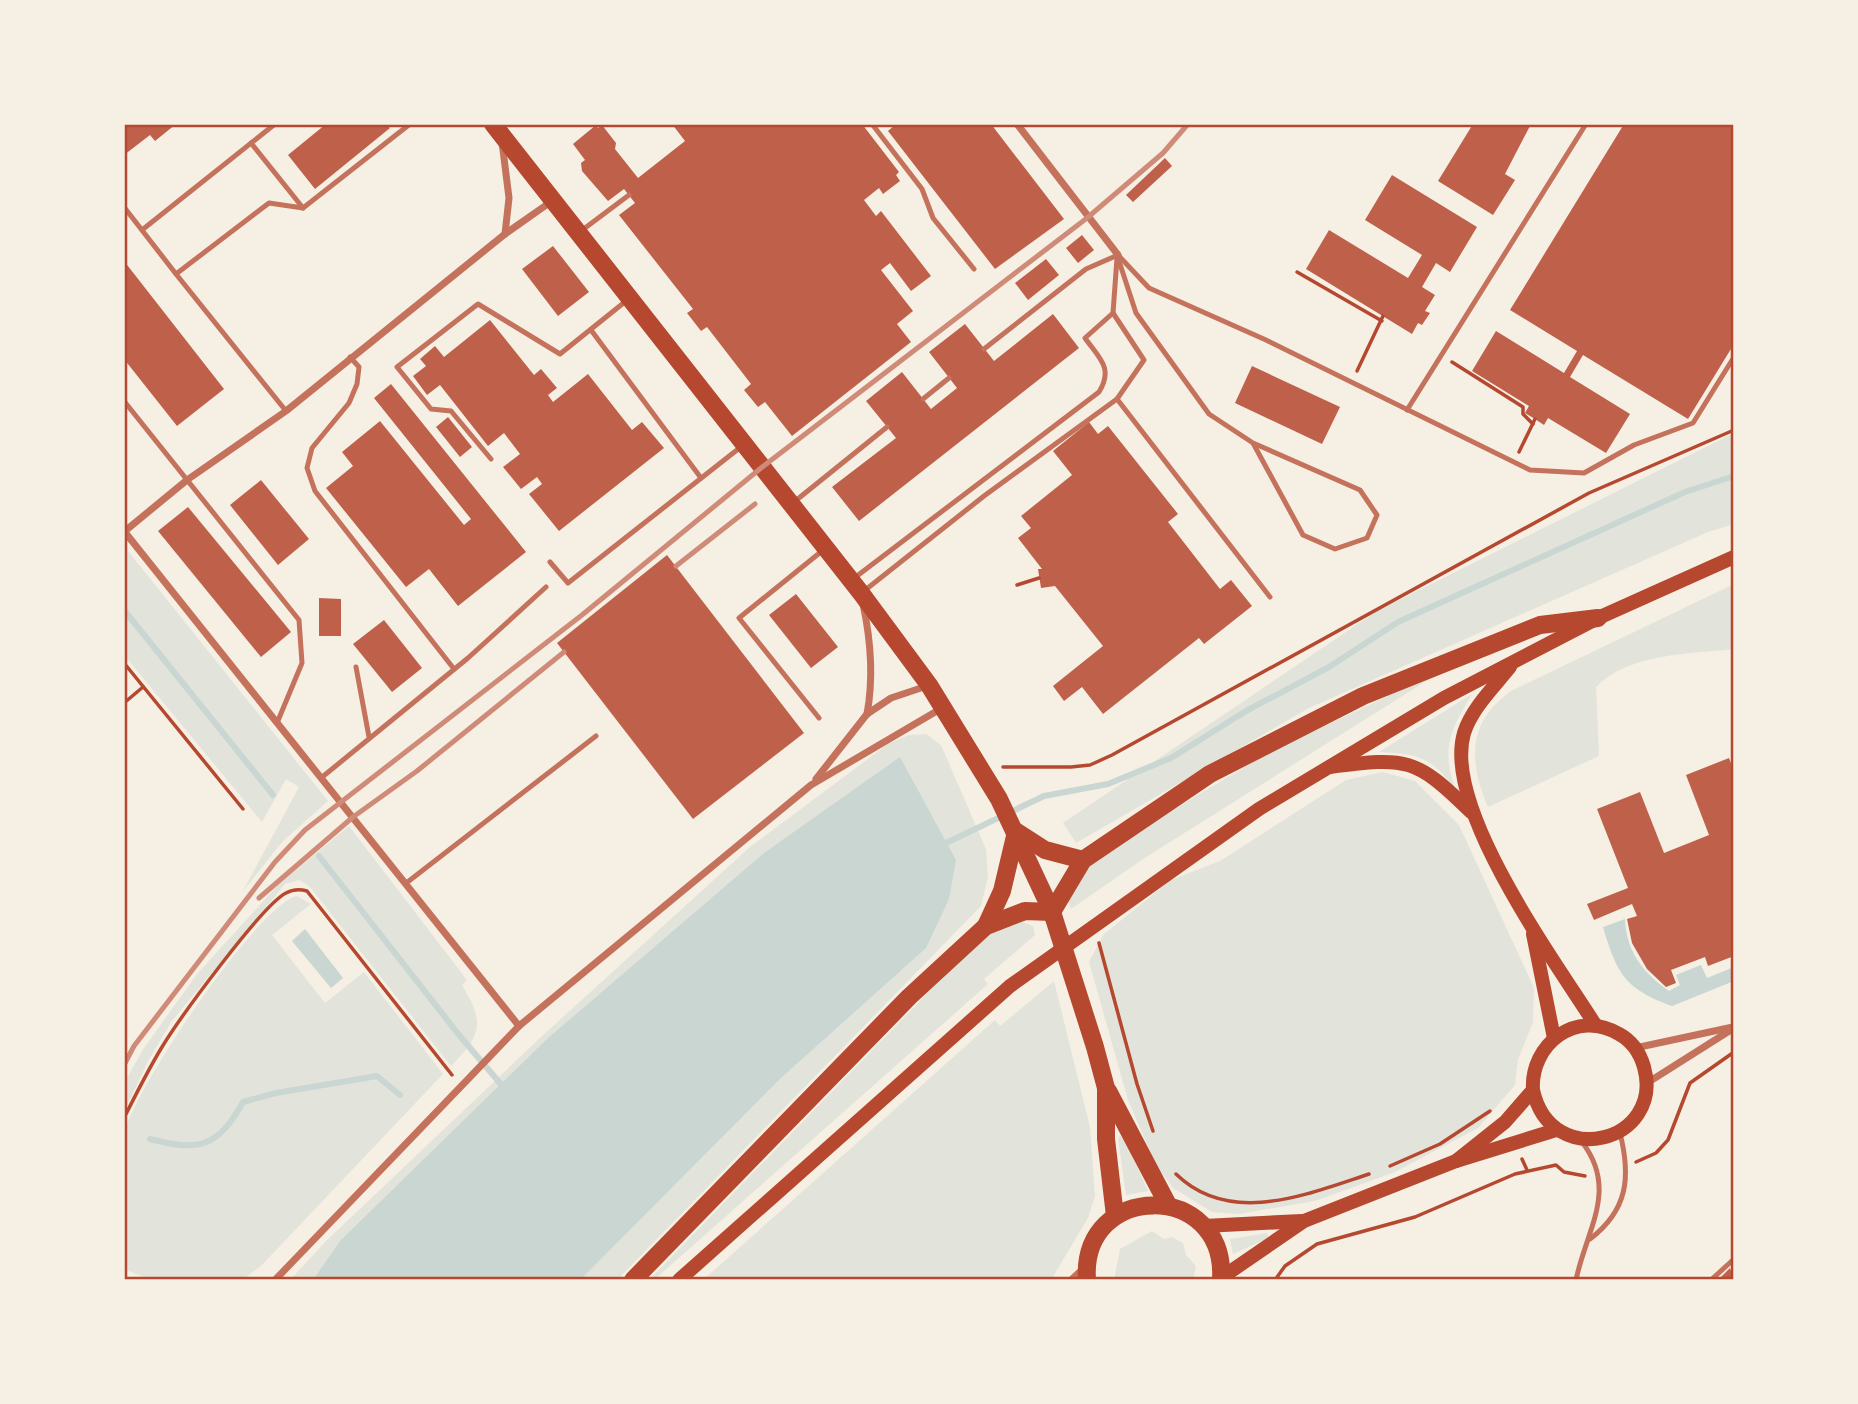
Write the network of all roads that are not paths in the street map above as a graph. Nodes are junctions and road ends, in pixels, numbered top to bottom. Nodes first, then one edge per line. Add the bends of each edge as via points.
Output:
1 (275, 124) edge
2 (410, 124) edge
3 (873, 124) edge
4 (1017, 124) edge
5 (1586, 124) edge
6 (497, 129) edge
7 (251, 143) junction
8 (629, 195) dead end
9 (552, 200) junction
10 (124, 207) edge
11 (303, 208) junction
12 (142, 230) junction
13 (505, 234) junction
14 (578, 234) junction
15 (1118, 255) junction
16 (974, 269) dead end
17 (176, 274) junction
18 (628, 299) junction
19 (1113, 313) junction
20 (591, 330) junction
21 (984, 349) dead end
22 (351, 357) junction
23 (1734, 357) edge
24 (949, 378) dead end
25 (1117, 398) junction
26 (923, 399) dead end
27 (124, 401) edge
28 (1407, 410) junction
29 (286, 411) junction
30 (887, 427) dead end
31 (1253, 443) junction
32 (743, 445) junction
33 (491, 459) dead end
34 (701, 478) junction
35 (187, 480) junction
36 (790, 505) junction
37 (125, 531) edge
38 (825, 549) junction
39 (1734, 557) edge
40 (550, 562) dead end
41 (546, 587) dead end
42 (855, 587) junction
43 (1269, 597) dead end
44 (1598, 618) junction
45 (1516, 660) junction
46 (356, 667) dead end
47 (454, 669) junction
48 (929, 685) junction
49 (943, 708) junction
50 (867, 714) junction
51 (818, 718) dead end
52 (277, 723) junction
53 (596, 736) dead end
54 (369, 737) junction
55 (1323, 768) junction
56 (321, 778) junction
57 (811, 785) junction
58 (1472, 813) junction
59 (1016, 832) junction
60 (1083, 860) junction
61 (405, 884) junction
62 (1052, 912) junction
63 (986, 926) junction
64 (1532, 926) junction
65 (519, 1026) junction
66 (1596, 1026) junction
67 (1734, 1027) edge
68 (1554, 1038) junction
69 (1635, 1048) junction
70 (1647, 1083) junction
71 (1106, 1088) junction
72 (1533, 1090) junction
73 (1556, 1130) junction
74 (1619, 1132) junction
75 (1580, 1140) junction
76 (1456, 1161) junction
77 (1168, 1205) junction
78 (1115, 1216) junction
79 (1304, 1221) junction
80 (1204, 1226) junction
81 (1590, 1239) junction
82 (1734, 1259) edge
83 (1086, 1273) edge
84 (1221, 1279) edge
85 (275, 1280) edge
86 (632, 1280) edge
87 (679, 1280) edge
88 (1071, 1280) edge
89 (1576, 1280) edge
90 (1712, 1280) edge

1 - 7 lane
2 - 11 lane
3 - 16 lane via 922,189 933,218
4 - 15 street
5 - 28 lane
6 - 9 main road
6 - 13 street via 509,198
7 - 11 lane
7 - 12 lane
8 - 14 lane
9 - 13 street
9 - 14 main road
10 - 12 lane
11 - 17 lane via 270,203
12 - 17 lane
13 - 22 street
14 - 18 main road
15 - 19 lane
15 - 21 lane via 1086,269
15 - 28 lane via 1149,288
15 - 31 lane via 1136,313 1209,414
17 - 29 lane
18 - 20 lane
18 - 32 main road
19 - 25 lane via 1144,360
19 - 42 lane via 1084,338 1106,367 1107,379 1099,392
20 - 33 lane via 561,354 478,304 397,367 430,408 452,411
20 - 34 lane
22 - 29 street
22 - 47 lane via 359,368 357,384 349,403 312,449 307,468 315,491
23 - 28 lane via 1693,424 1634,445 1584,473 1530,470
24 - 26 lane
25 - 42 lane
25 - 43 lane
27 - 35 lane
29 - 35 street
30 - 36 lane
31 - 31 lane via 1303,536 1335,549 1367,538 1377,515 1360,490
32 - 34 lane
32 - 36 main road
34 - 40 lane via 568,583
35 - 37 street
35 - 52 lane via 299,620 302,663
36 - 38 main road
37 - 52 street
38 - 42 main road
38 - 51 lane via 739,618
39 - 44 main road
41 - 47 lane
42 - 48 main road
42 - 50 street via 872,664
44 - 45 main road
44 - 60 main road via 1540,625 1363,696 1210,774
45 - 55 main road
45 - 58 main road via 1471,717 1464,734 1461,765
46 - 54 lane
47 - 54 lane
48 - 49 main road
48 - 50 street via 891,698
49 - 57 street
49 - 59 main road
50 - 57 street
52 - 56 street
53 - 61 lane
54 - 56 lane
55 - 58 main road via 1384,762 1423,769
55 - 87 main road via 1010,986
56 - 61 street
57 - 65 street
58 - 64 main road
59 - 60 main road via 1045,850
59 - 62 main road
59 - 63 main road via 1002,891
60 - 62 main road
61 - 65 street
62 - 63 main road via 1025,911
62 - 71 main road
63 - 86 main road via 909,998
64 - 66 main road
64 - 68 main road
65 - 85 street
66 - 68 main road via 1569,1029
66 - 69 main road via 1622,1035
67 - 69 street
67 - 70 street
68 - 72 main road via 1539,1056
69 - 70 main road
70 - 74 main road via 1642,1106
71 - 77 main road
71 - 78 main road via 1106,1139
72 - 73 main road via 1540,1113
72 - 76 main road via 1504,1122
73 - 75 main road
73 - 76 main road
74 - 75 main road
74 - 81 lane via 1627,1166 1621,1200 1610,1224
75 - 81 lane via 1600,1172
76 - 79 main road
77 - 78 main road via 1135,1206
77 - 80 main road
78 - 83 main road via 1096,1236
79 - 80 main road
79 - 84 main road
80 - 84 main road via 1219,1251
81 - 89 lane
82 - 90 lane
83 - 88 street

